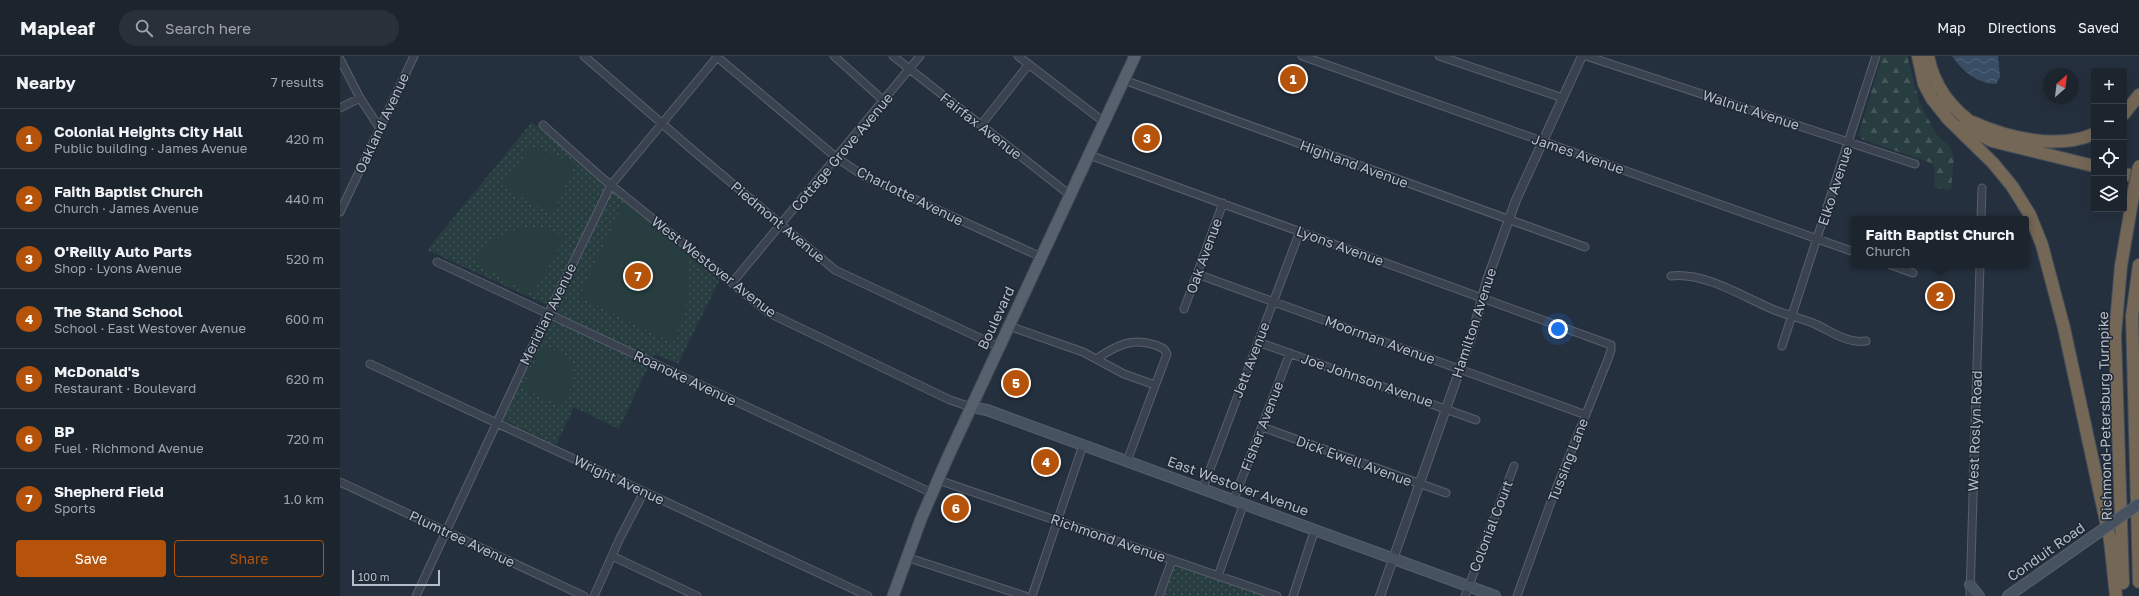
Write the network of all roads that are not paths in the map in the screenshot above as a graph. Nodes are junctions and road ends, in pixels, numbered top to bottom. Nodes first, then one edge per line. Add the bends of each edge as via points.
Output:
1 (414, 56) edge
2 (584, 56) edge
3 (717, 56) edge
4 (834, 56) edge
5 (893, 56) edge
6 (920, 56) edge
7 (1018, 56) edge
8 (1135, 56) edge
9 (1302, 56) edge
10 (1439, 56) edge
11 (1582, 56) edge
12 (1586, 56) edge
13 (1876, 56) edge
14 (340, 59) edge
15 (1922, 59) edge
16 (1029, 64) junction
17 (909, 69) junction
18 (1124, 80) junction
19 (2139, 95) edge
20 (360, 98) junction
21 (1563, 98) junction
22 (884, 101) junction
23 (340, 108) edge
24 (2127, 110) edge
25 (1969, 121) junction
26 (1104, 122) junction
27 (662, 123) junction
28 (543, 125) dead end
29 (981, 125) junction
30 (379, 127) junction
31 (2091, 135) edge
32 (1542, 141) junction
33 (1849, 143) junction
34 (1089, 155) junction
35 (837, 158) junction
36 (2091, 159) edge
37 (1915, 164) dead end
38 (2091, 165) edge
39 (2139, 166) edge
40 (2127, 169) edge
41 (2139, 172) edge
42 (2127, 175) edge
43 (2139, 177) edge
44 (611, 185) junction
45 (1982, 188) dead end
46 (1070, 195) junction
47 (1223, 203) junction
48 (340, 212) edge
49 (1981, 216) edge
50 (1509, 219) junction
51 (781, 225) junction
52 (1300, 231) junction
53 (1818, 239) junction
54 (1584, 247) dead end
55 (1851, 251) edge
56 (1041, 257) junction
57 (437, 262) dead end
58 (2139, 265) edge
59 (1899, 268) edge
60 (1980, 268) edge
61 (1913, 273) dead end
62 (1197, 274) junction
63 (1671, 276) dead end
64 (732, 283) junction
65 (1482, 297) junction
66 (1273, 301) junction
67 (1184, 309) dead end
68 (548, 314) junction
69 (1792, 316) junction
70 (1009, 326) junction
71 (1590, 337) joint
72 (1866, 341) dead end
73 (1258, 342) junction
74 (1782, 346) dead end
75 (999, 347) junction
76 (1290, 353) junction
77 (1096, 359) junction
78 (370, 364) dead end
79 (1460, 369) junction
80 (1155, 385) junction
81 (971, 407) junction
82 (1446, 408) junction
83 (1586, 415) junction
84 (1476, 420) dead end
85 (497, 423) junction
86 (1262, 427) junction
87 (1083, 445) junction
88 (1127, 461) junction
89 (1514, 466) dead end
90 (938, 480) junction
91 (340, 482) edge
92 (1418, 484) junction
93 (1203, 488) junction
94 (644, 492) junction
95 (932, 493) junction
96 (1446, 493) dead end
97 (1234, 499) junction
98 (1244, 503) junction
99 (2139, 504) edge
100 (1057, 521) junction
101 (1315, 529) junction
102 (446, 532) junction
103 (2138, 548) edge
104 (612, 556) junction
105 (906, 557) junction
106 (1393, 557) junction
107 (1172, 560) junction
108 (1218, 576) junction
109 (2139, 582) edge
110 (1468, 586) junction
111 (1970, 586) junction
112 (2007, 595) edge
113 (416, 596) edge
114 (584, 596) edge
115 (594, 596) edge
116 (697, 596) edge
117 (868, 596) edge
118 (893, 596) edge
119 (1025, 596) edge
120 (1032, 596) edge
121 (1159, 596) edge
122 (1277, 596) edge
123 (1293, 596) edge
124 (1380, 596) edge
125 (1465, 596) edge
126 (1495, 596) edge
127 (1517, 596) edge
128 (1970, 596) edge
129 (1979, 596) edge
130 (2116, 596) edge
131 (2124, 596) edge

1 - 30 street, Oakland Avenue
2 - 27 street, Piedmont Avenue
3 - 27 street, Meridian Avenue
3 - 35 street, Charlotte Avenue
4 - 22 street
5 - 17 street, Fairfax Avenue
6 - 17 street, Cottage Grove Avenue
7 - 16 street
8 - 18 main road, Boulevard
9 - 32 street, James Avenue
10 - 21 street
11 - 21 street, Hamilton Avenue
12 - 33 street, Walnut Avenue
13 - 33 street, Elko Avenue
14 - 20 street
15 - 25 highway via 1942,93
15 - 38 highway via 1940,103 1953,118 1970,131 1992,141
15 - 130 highway via 1924,84 1934,102 2006,178 2030,215 2042,245 2064,328 2110,540
16 - 26 street
16 - 29 street
17 - 22 street, Cottage Grove Avenue
17 - 29 street, Fairfax Avenue
18 - 26 main road, Boulevard
18 - 50 street, Highland Avenue
19 - 24 highway
20 - 23 street
20 - 30 street
21 - 32 street, Hamilton Avenue
22 - 35 street, Cottage Grove Avenue
25 - 31 highway via 2002,134 2038,140 2065,141
25 - 36 highway via 1994,135
26 - 34 main road, Boulevard
27 - 44 street, Meridian Avenue
27 - 51 street, Piedmont Avenue
28 - 44 street, West Westover Avenue
29 - 46 street, Fairfax Avenue
30 - 48 street, Oakland Avenue
32 - 50 street, Hamilton Avenue
32 - 53 street, James Avenue
33 - 37 street, Walnut Avenue
33 - 53 street, Elko Avenue
34 - 46 main road, Boulevard
34 - 47 street, Lyons Avenue
35 - 51 street, Cottage Grove Avenue
35 - 56 street, Charlotte Avenue via 864,176
39 - 131 highway, Richmond-Petersburg Turnpike, bridge via 2121,266 2115,335
40 - 41 highway
42 - 43 highway
44 - 64 street, West Westover Avenue
44 - 68 street, Meridian Avenue
45 - 49 street
46 - 56 main road, Boulevard
47 - 52 street, Lyons Avenue
47 - 62 street, Oak Avenue
50 - 54 street, Highland Avenue
50 - 65 street, Hamilton Avenue
51 - 64 street, Cottage Grove Avenue
51 - 75 street, Piedmont Avenue via 844,276
52 - 65 street, Lyons Avenue
52 - 66 street, Jett Avenue
53 - 55 street, James Avenue
53 - 69 street, Elko Avenue
56 - 70 main road, Boulevard
57 - 68 street, Roanoke Avenue
58 - 103 highway, Richmond-Petersburg Turnpike via 2132,316
59 - 61 street
60 - 111 street, West Roslyn Road
62 - 66 street, Moorman Avenue
62 - 67 street, Oak Avenue
63 - 69 street via 1686,276 1707,282
64 - 81 street, West Westover Avenue via 776,318 950,400
65 - 71 street, Lyons Avenue
65 - 79 street, Hamilton Avenue
66 - 73 street, Jett Avenue
66 - 79 street, Moorman Avenue
68 - 85 street, Meridian Avenue
68 - 95 street, Roanoke Avenue
69 - 72 street via 1849,340
69 - 74 street, Elko Avenue
70 - 75 main road, Boulevard
70 - 77 street
71 - 83 street, Tussing Lane via 1608,343 1612,348
73 - 76 street, Joe Johnson Avenue
73 - 93 street, Jett Avenue
75 - 81 main road, Boulevard
76 - 82 street, Joe Johnson Avenue
76 - 86 street, Fisher Avenue
77 - 80 street via 1124,374
77 - 80 street via 1132,341 1146,342 1162,348 1166,351 1166,358
78 - 85 street, Wright Avenue
79 - 82 street, Hamilton Avenue
79 - 83 street, Moorman Avenue
80 - 88 street
81 - 87 main road, East Westover Avenue via 987,410
81 - 90 main road, Boulevard
82 - 84 street, Joe Johnson Avenue
82 - 92 street, Hamilton Avenue
83 - 127 street, Tussing Lane
85 - 94 street, Wright Avenue
85 - 102 street, Meridian Avenue
86 - 92 street, Dick Ewell Avenue
86 - 97 street, Fisher Avenue
87 - 88 main road, East Westover Avenue
87 - 100 street
88 - 93 main road, East Westover Avenue
89 - 110 street, Colonial Court
90 - 95 main road, Boulevard
90 - 100 street, Richmond Avenue
91 - 102 street, Plumtree Avenue
92 - 96 street, Dick Ewell Avenue
92 - 106 street, Hamilton Avenue
93 - 97 main road, East Westover Avenue
94 - 104 street
94 - 117 street, Wright Avenue
95 - 105 main road, Boulevard
97 - 98 main road, East Westover Avenue
98 - 101 main road, East Westover Avenue
98 - 108 street
99 - 112 main road, Conduit Road, bridge
100 - 107 street, Richmond Avenue
100 - 120 street
101 - 106 main road, East Westover Avenue
101 - 123 street
102 - 113 street, Meridian Avenue
102 - 114 street, Plumtree Avenue
103 - 109 highway, Richmond-Petersburg Turnpike
104 - 115 street
104 - 116 street
105 - 118 main road, Boulevard
105 - 119 street
106 - 110 main road, East Westover Avenue
106 - 124 street, Hamilton Avenue
107 - 108 street, Richmond Avenue
107 - 121 street
108 - 122 street, Richmond Avenue
110 - 125 street, Colonial Court
110 - 126 main road, East Westover Avenue
111 - 128 street, West Roslyn Road
111 - 129 main road

